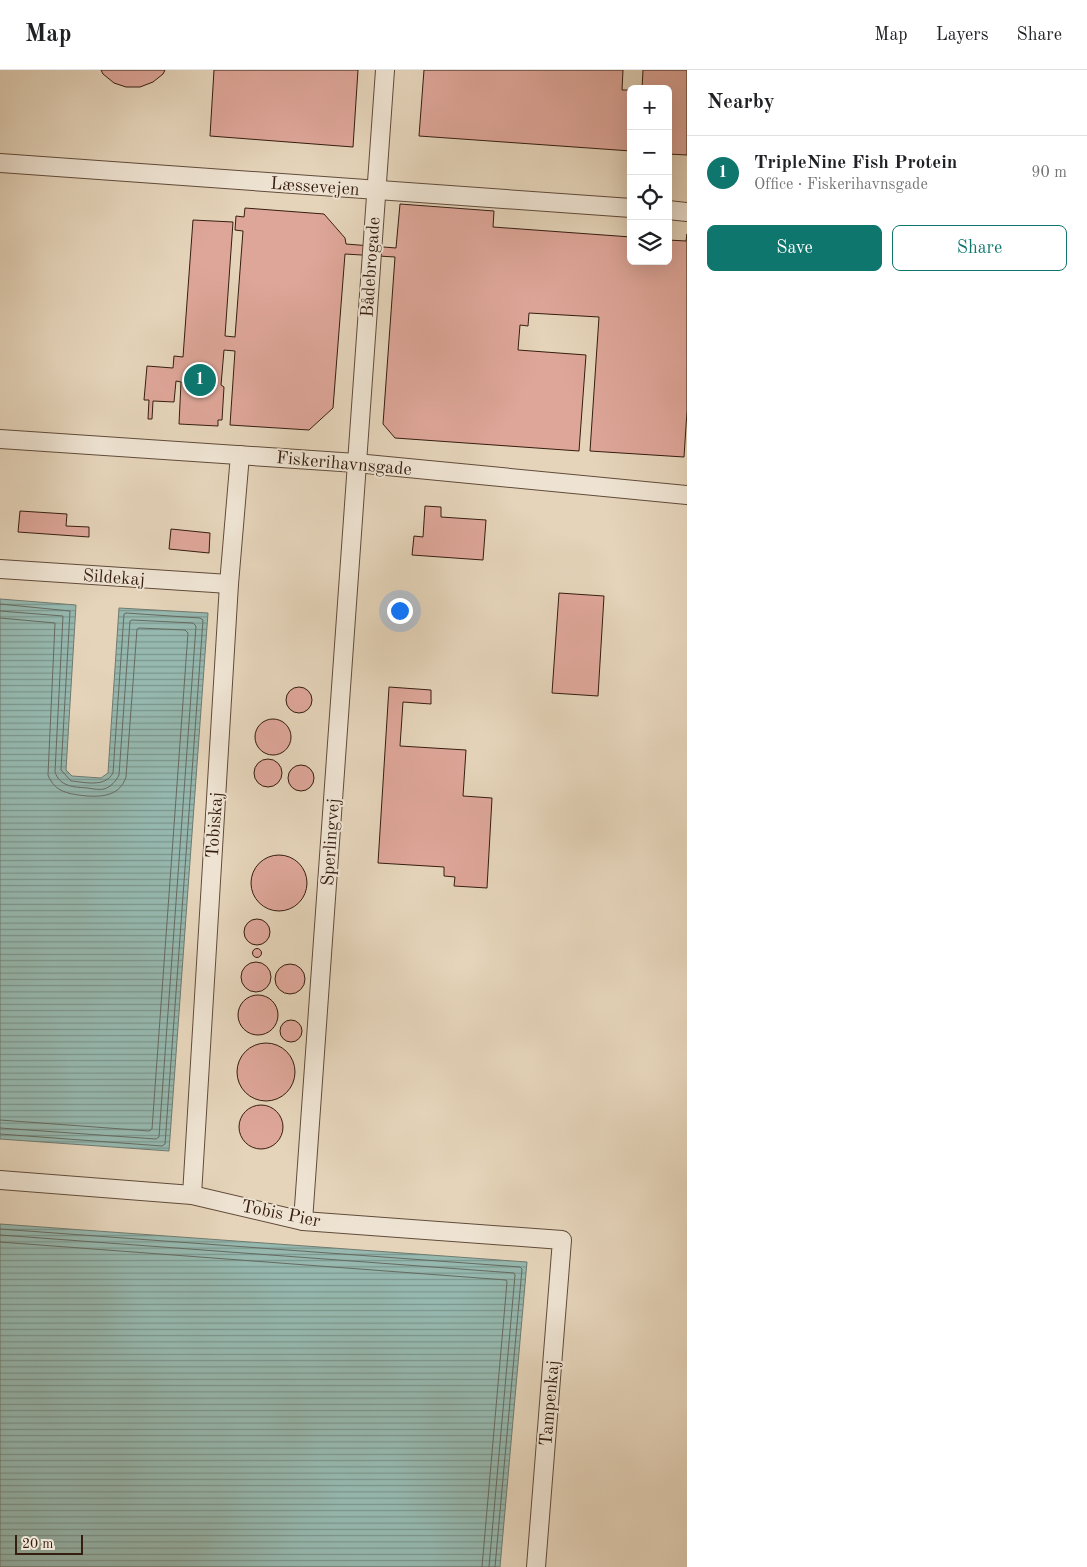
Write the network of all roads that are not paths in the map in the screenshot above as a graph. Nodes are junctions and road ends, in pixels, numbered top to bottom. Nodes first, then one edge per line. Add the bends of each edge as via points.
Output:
1 (385, 70) edge
2 (0, 164) edge
3 (376, 190) junction
4 (627, 208) edge
5 (672, 210) edge
6 (687, 212) edge
7 (0, 439) edge
8 (240, 455) junction
9 (356, 464) junction
10 (687, 494) edge
11 (0, 569) edge
12 (229, 584) junction
13 (0, 1180) edge
14 (192, 1195) junction
15 (303, 1221) junction
16 (562, 1240) joint
17 (536, 1567) edge

1 - 3 street, Bådebrogade
2 - 3 street, Læssevejen
3 - 4 street, Læssevejen
3 - 9 street, Bådebrogade
5 - 6 street
7 - 8 street, Fiskerihavnsgade
8 - 9 street, Fiskerihavnsgade
8 - 12 street, Tobiskaj
9 - 10 street, Fiskerihavnsgade
9 - 15 street, Sperlingvej
11 - 12 street, Sildekaj
12 - 14 street, Tobiskaj
13 - 14 street, Tobis Pier
14 - 15 street, Tobis Pier
15 - 16 street, Tobis Pier
16 - 17 street, Tampenkaj

